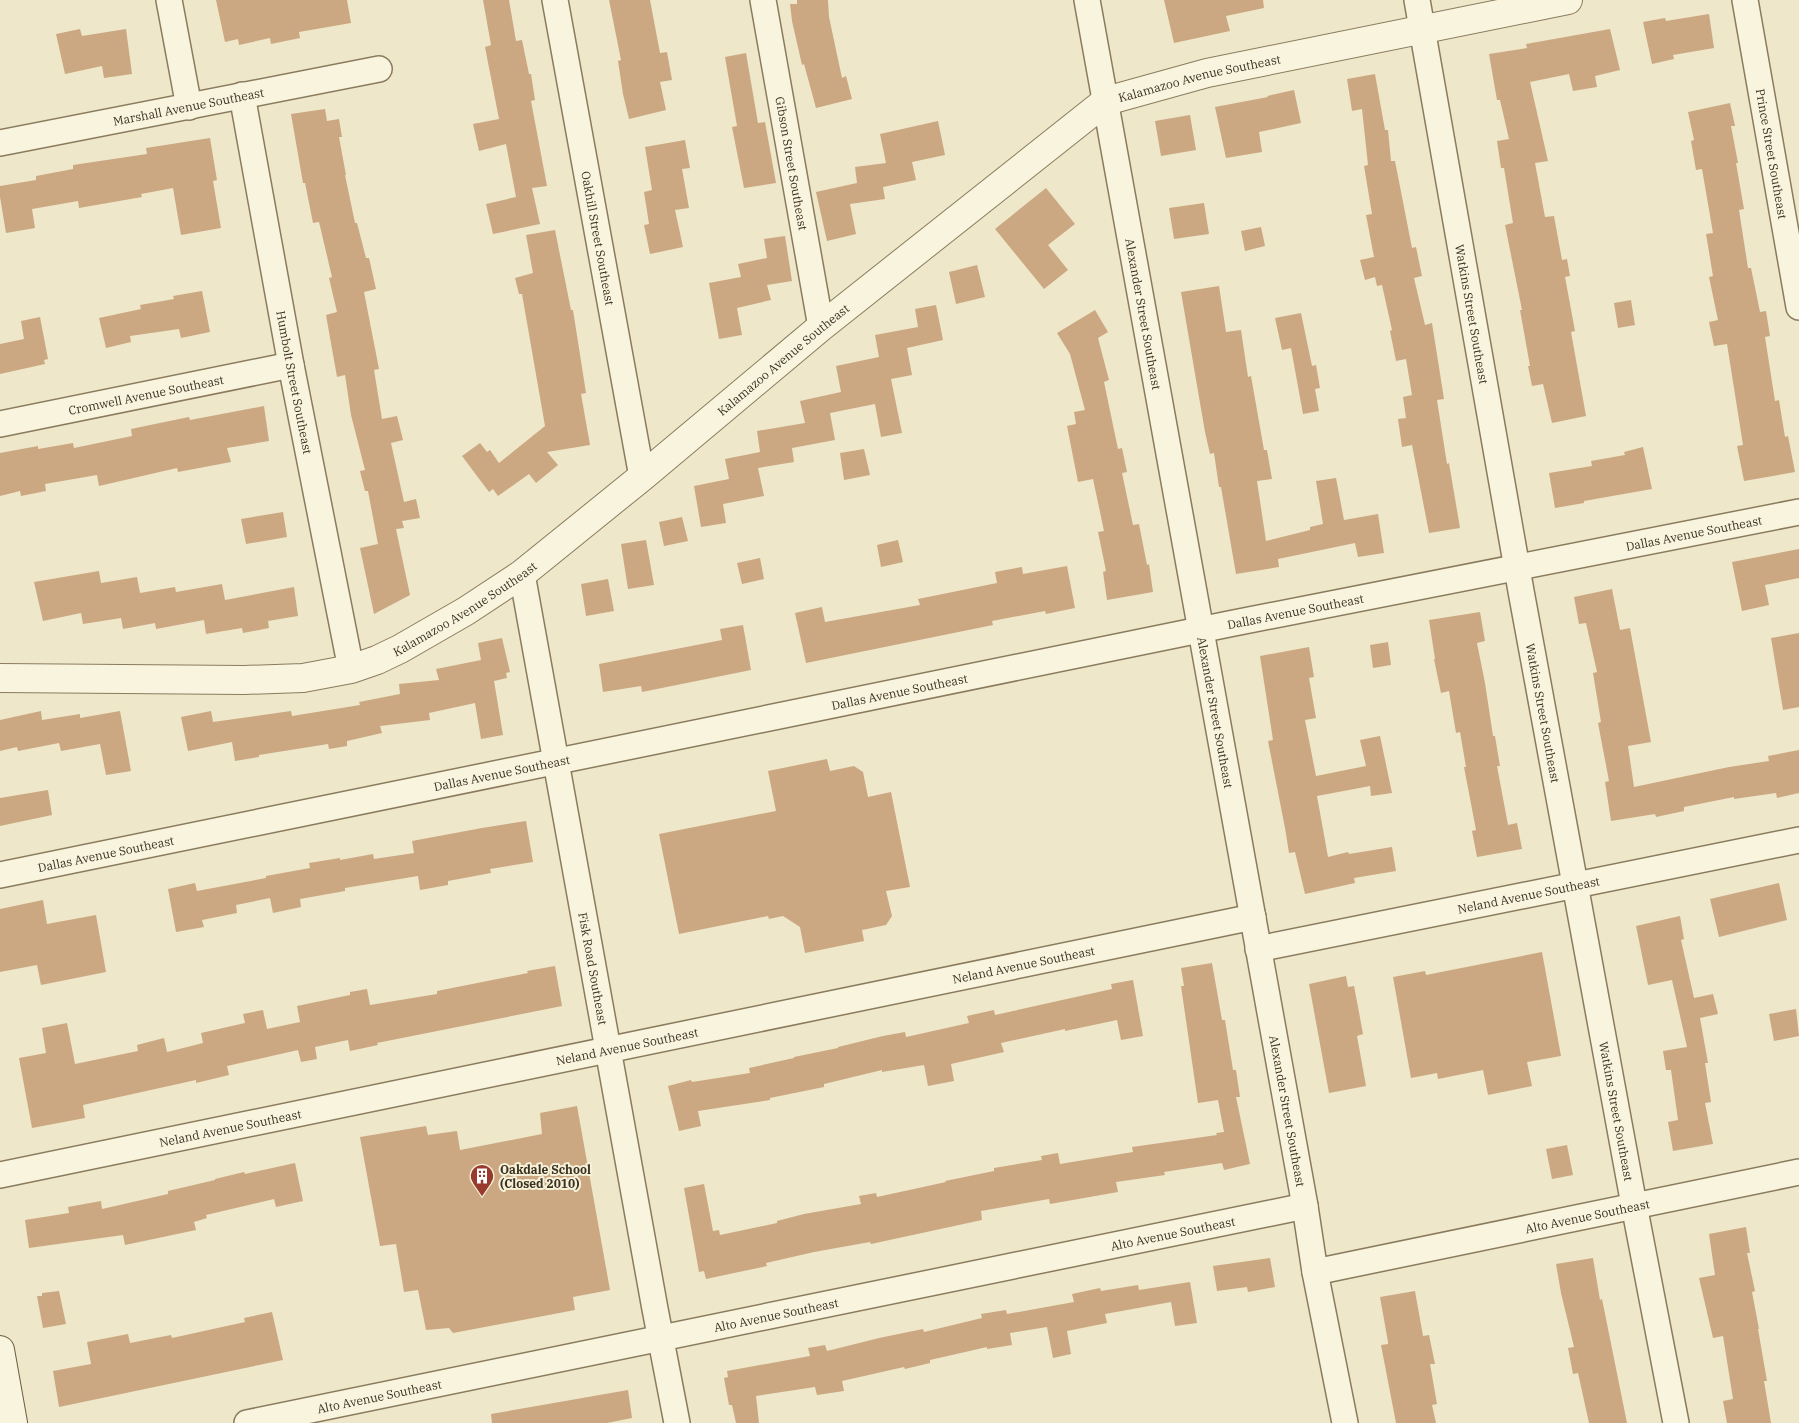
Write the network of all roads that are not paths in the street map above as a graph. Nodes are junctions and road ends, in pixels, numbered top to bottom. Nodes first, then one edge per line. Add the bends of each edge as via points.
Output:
1 (169, 0) edge
2 (555, 0) edge
3 (763, 0) edge
4 (1087, 0) edge
5 (1417, 0) edge
6 (1568, 0) edge
7 (1745, 0) edge
8 (1422, 29) junction
9 (379, 69) dead end
10 (242, 95) junction
11 (1106, 101) junction
12 (188, 107) junction
13 (0, 143) edge
14 (1799, 307) edge
15 (821, 327) junction
16 (291, 365) junction
17 (0, 424) edge
18 (642, 477) junction
19 (1799, 512) edge
20 (1517, 567) junction
21 (522, 574) junction
22 (1202, 630) junction
23 (351, 669) junction
24 (0, 678) edge
25 (557, 762) junction
26 (1799, 840) edge
27 (0, 875) edge
28 (1575, 885) junction
29 (1253, 917) junction
30 (1258, 949) junction
31 (608, 1049) junction
32 (1799, 1172) edge
33 (0, 1175) edge
34 (1634, 1205) junction
35 (1305, 1206) junction
36 (1315, 1272) junction
37 (660, 1339) junction
38 (0, 1350) edge
39 (9, 1420) edge
40 (247, 1423) edge
41 (677, 1423) edge
42 (1345, 1423) edge
43 (1676, 1423) edge

1 - 12 street
2 - 18 street, Oakhill Street Southeast
3 - 15 street, Gibson Street Southeast
4 - 11 street, Alexander Street Southeast
5 - 8 street, Watkins Street Southeast
6 - 8 street, Kalamazoo Avenue Southeast
7 - 14 street, Prince Street Southeast
8 - 11 street, Kalamazoo Avenue Southeast via 1207,73
8 - 20 street, Watkins Street Southeast
9 - 10 street, Marshall Avenue Southeast
10 - 12 street, Marshall Avenue Southeast
10 - 16 street, Humbolt Street Southeast
11 - 15 street, Kalamazoo Avenue Southeast
11 - 22 street, Alexander Street Southeast
12 - 13 street, Marshall Avenue Southeast
15 - 18 street, Kalamazoo Avenue Southeast
16 - 17 street, Cromwell Avenue Southeast
16 - 23 street, Humbolt Street Southeast
18 - 21 street, Kalamazoo Avenue Southeast
19 - 20 street, Dallas Avenue Southeast
20 - 22 street, Dallas Avenue Southeast
20 - 28 street, Watkins Street Southeast
21 - 23 street, Kalamazoo Avenue Southeast via 400,650
21 - 25 street, Fisk Road Southeast
22 - 25 street, Dallas Avenue Southeast
22 - 29 street, Alexander Street Southeast
23 - 24 street, Kalamazoo Avenue Southeast via 303,678 244,680
25 - 27 street, Dallas Avenue Southeast
25 - 31 street, Fisk Road Southeast
26 - 28 street, Neland Avenue Southeast
28 - 30 street, Neland Avenue Southeast
28 - 34 street, Watkins Street Southeast
29 - 30 street, Alexander Street Southeast
29 - 31 street, Neland Avenue Southeast
30 - 35 street, Alexander Street Southeast
31 - 33 street, Neland Avenue Southeast
31 - 37 street, Fisk Road Southeast
32 - 34 street, Alto Avenue Southeast
34 - 36 street, Alto Avenue Southeast
34 - 43 street, Watkins Street Southeast
35 - 36 street, Alexander Street Southeast
35 - 37 street, Alto Avenue Southeast
36 - 42 street, Alexander Street Southeast
37 - 40 street, Alto Avenue Southeast
37 - 41 street, Fisk Road Southeast
38 - 39 street

